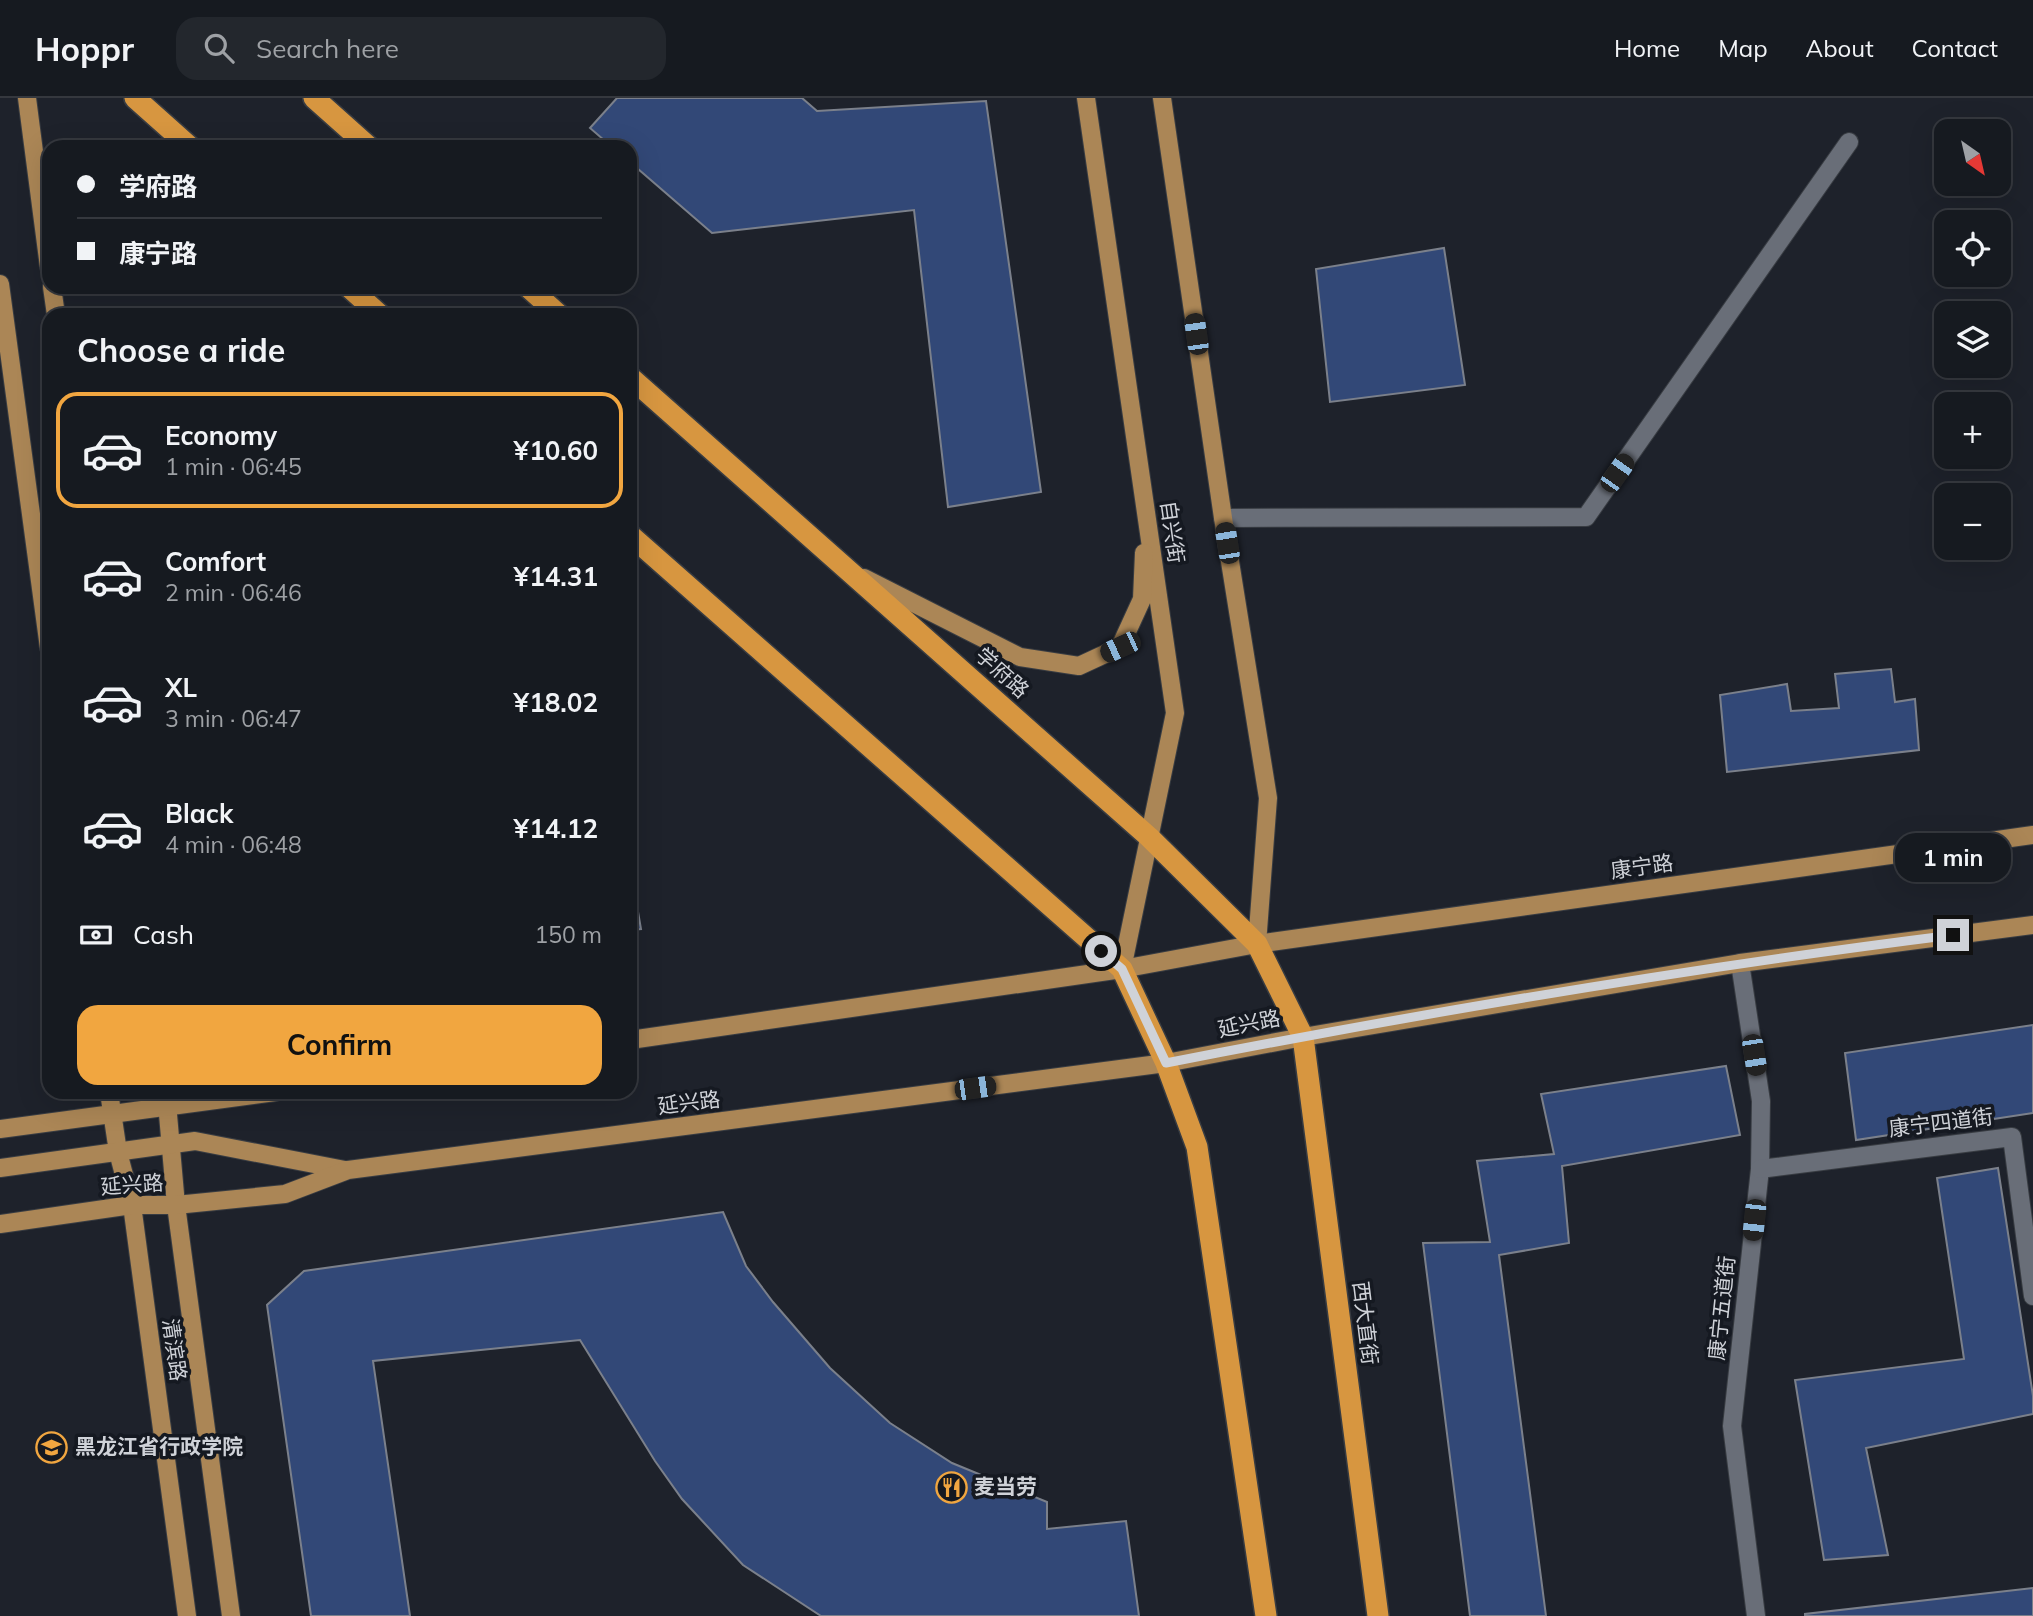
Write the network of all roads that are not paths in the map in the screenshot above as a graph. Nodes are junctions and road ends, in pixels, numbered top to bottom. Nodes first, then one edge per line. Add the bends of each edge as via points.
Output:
1 (27, 98) edge
2 (135, 98) edge
3 (314, 98) edge
4 (1086, 98) edge
5 (1162, 98) edge
6 (182, 140) edge
7 (361, 140) edge
8 (1849, 142) dead end
9 (42, 213) edge
10 (0, 284) edge
11 (357, 294) edge
12 (536, 294) edge
13 (372, 308) edge
14 (551, 308) edge
15 (637, 383) edge
16 (1146, 511) junction
17 (1223, 518) junction
18 (637, 541) edge
19 (849, 571) junction
20 (42, 597) edge
21 (2033, 835) edge
22 (1149, 837) junction
23 (2033, 925) edge
24 (1257, 944) junction
25 (1740, 963) junction
26 (1122, 969) junction
27 (1303, 1037) junction
28 (637, 1039) edge
29 (1166, 1063) junction
30 (110, 1099) edge
31 (167, 1100) edge
32 (112, 1115) junction
33 (0, 1129) edge
34 (172, 1144) junction
35 (118, 1152) junction
36 (0, 1168) edge
37 (1759, 1169) junction
38 (348, 1170) junction
39 (132, 1205) junction
40 (176, 1205) junction
41 (0, 1224) edge
42 (2033, 1296) edge
43 (187, 1616) edge
44 (231, 1616) edge
45 (1266, 1616) edge
46 (1378, 1616) edge
47 (1756, 1616) edge

1 - 9 main road
2 - 6 highway
3 - 7 highway
4 - 16 main road, 自兴街
5 - 17 main road
8 - 17 street via 1586,517
10 - 20 main road
11 - 13 highway
12 - 14 highway
15 - 19 highway, 学府路
16 - 19 main road via 1142,598 1120,647 1079,666 1020,657
16 - 22 main road, 自兴街 via 1175,713
17 - 24 main road via 1268,798
18 - 26 highway
19 - 22 highway, 学府路
21 - 24 main road, 康宁路
22 - 24 highway, 学府路
22 - 26 main road, 自兴街
23 - 25 main road
24 - 26 main road
24 - 27 highway, 学府路
25 - 27 main road
25 - 37 street, 康宁五道街 via 1761,1101
26 - 28 main road
26 - 29 highway
27 - 29 main road, 延兴路
27 - 46 highway, 西大直街
29 - 38 main road, 延兴路
29 - 45 highway via 1197,1147
30 - 32 main road, 清滨路
31 - 32 main road
31 - 34 main road, 清滨路
32 - 33 main road
32 - 35 main road, 清滨路
34 - 35 main road
34 - 38 main road via 195,1141
34 - 40 main road, 清滨路
35 - 36 main road
35 - 39 main road, 清滨路
37 - 42 street, 康宁四道街 via 2012,1137
37 - 47 street, 康宁五道街 via 1732,1426
38 - 40 main road, 延兴路 via 285,1194
39 - 40 main road, 延兴路
39 - 41 main road, 延兴路
39 - 43 main road, 清滨路
40 - 44 main road, 清滨路

